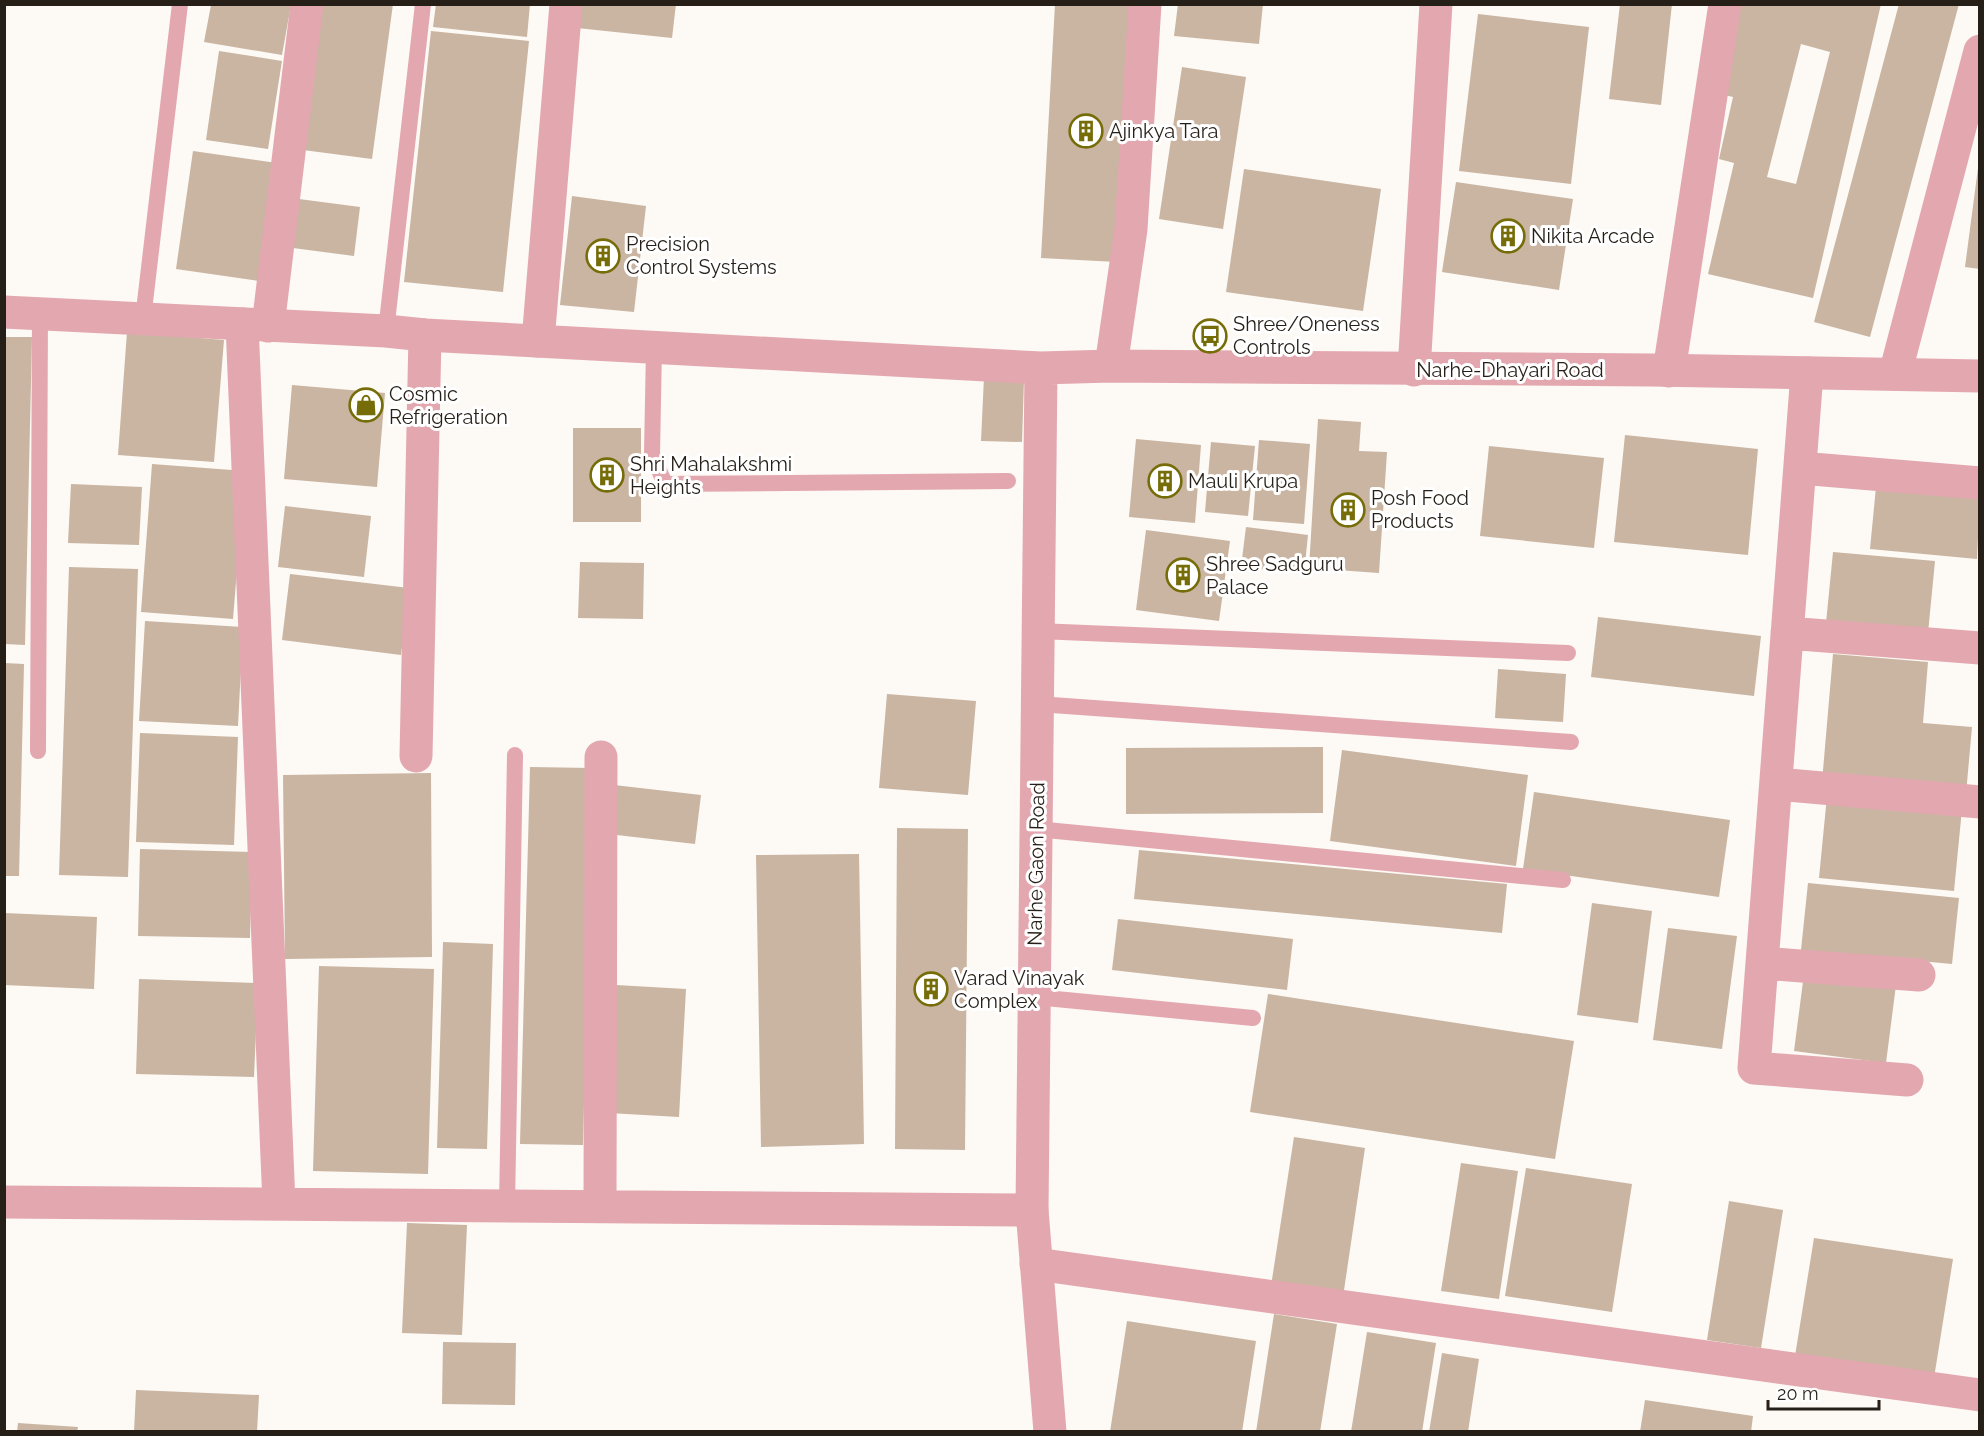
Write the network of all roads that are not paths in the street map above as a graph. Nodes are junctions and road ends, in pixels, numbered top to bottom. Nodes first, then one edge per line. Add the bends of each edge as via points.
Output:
1 (180, 4) edge
2 (307, 4) edge
3 (423, 4) edge
4 (566, 4) edge
5 (1145, 4) edge
6 (1436, 4) edge
7 (1725, 4) edge
8 (1980, 51) edge
9 (4, 312) edge
10 (40, 314) junction
11 (143, 319) junction
12 (255, 325) junction
13 (386, 331) junction
14 (424, 335) junction
15 (538, 341) junction
16 (654, 347) junction
17 (1111, 366) junction
18 (1041, 368) junction
19 (1414, 370) junction
20 (1669, 371) junction
21 (1807, 373) junction
22 (1895, 374) junction
23 (1980, 376) edge
24 (1800, 468) junction
25 (1008, 481) dead end
26 (1980, 483) edge
27 (1038, 631) junction
28 (1787, 633) junction
29 (1980, 648) edge
30 (1568, 653) dead end
31 (1038, 704) junction
32 (1571, 742) dead end
33 (38, 751) dead end
34 (515, 755) dead end
35 (416, 756) dead end
36 (601, 757) dead end
37 (1776, 784) junction
38 (1980, 801) edge
39 (1036, 829) junction
40 (1563, 880) dead end
41 (1762, 963) junction
42 (1919, 975) dead end
43 (1035, 997) junction
44 (1253, 1018) dead end
45 (1907, 1080) dead end
46 (4, 1202) edge
47 (279, 1204) junction
48 (507, 1206) junction
49 (600, 1206) junction
50 (1032, 1210) junction
51 (1036, 1264) junction
52 (1980, 1395) edge
53 (1050, 1431) edge

1 - 11 lane
2 - 12 street
3 - 13 lane
4 - 15 street
5 - 17 street via 1131,229
6 - 19 street
7 - 20 street
8 - 22 street
9 - 10 street, Narhe-Dhayari Road
10 - 11 street, Narhe-Dhayari Road
10 - 33 lane
11 - 12 street, Narhe-Dhayari Road
12 - 13 street, Narhe-Dhayari Road
12 - 47 street
13 - 14 street, Narhe-Dhayari Road
14 - 15 street, Narhe-Dhayari Road
14 - 35 street
15 - 16 street, Narhe-Dhayari Road
16 - 18 street, Narhe-Dhayari Road
16 - 25 lane via 652,454 664,484
17 - 18 street, Narhe-Dhayari Road
17 - 19 street, Narhe-Dhayari Road
18 - 27 street, Narhe Gaon Road
19 - 20 street, Narhe-Dhayari Road
20 - 21 street, Narhe-Dhayari Road
21 - 22 street, Narhe-Dhayari Road
21 - 24 street
22 - 23 street, Narhe-Dhayari Road
24 - 26 street
24 - 28 street
27 - 30 lane
27 - 31 street, Narhe Gaon Road
28 - 29 street
28 - 37 street
31 - 32 lane
31 - 39 street, Narhe Gaon Road
34 - 48 lane
36 - 49 street
37 - 38 street
37 - 41 street
39 - 40 lane
39 - 43 street, Narhe Gaon Road
41 - 42 street
41 - 45 street via 1754,1068
43 - 44 lane
43 - 50 street, Narhe Gaon Road
46 - 47 street
47 - 48 street
48 - 49 street
49 - 50 street
50 - 51 street, Narhe Gaon Road
51 - 52 street
51 - 53 street, Narhe Gaon Road

